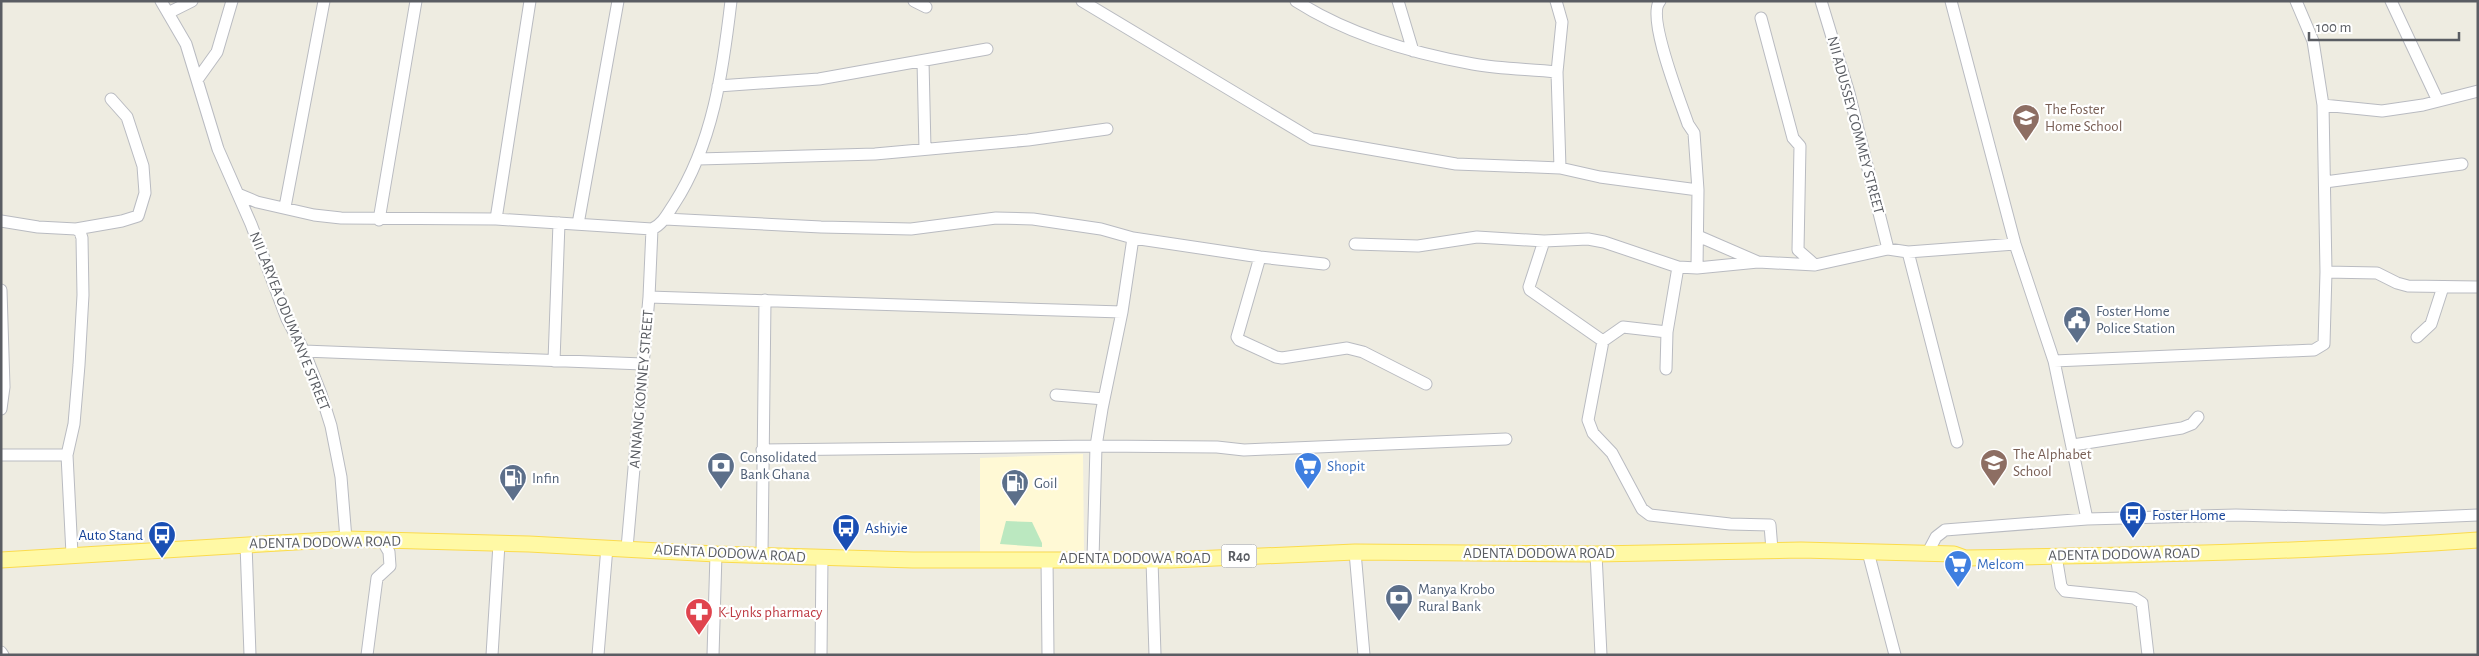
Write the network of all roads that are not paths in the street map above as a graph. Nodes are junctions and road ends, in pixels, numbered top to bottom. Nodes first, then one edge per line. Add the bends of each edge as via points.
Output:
1 (161, 1) edge
2 (192, 1) edge
3 (232, 1) edge
4 (324, 1) edge
5 (416, 1) edge
6 (530, 1) edge
7 (618, 1) edge
8 (731, 1) edge
9 (914, 1) edge
10 (1082, 1) edge
11 (1296, 1) edge
12 (1398, 1) edge
13 (1556, 1) edge
14 (1660, 1) edge
15 (1821, 1) edge
16 (1951, 1) edge
17 (2296, 1) edge
18 (2391, 1) edge
19 (926, 7) dead end
20 (168, 13) junction
21 (1761, 18) dead end
22 (987, 49) dead end
23 (1413, 51) junction
24 (923, 60) junction
25 (1557, 72) junction
26 (197, 80) junction
27 (718, 86) junction
28 (2478, 91) edge
29 (111, 99) dead end
30 (2438, 101) junction
31 (2323, 105) junction
32 (1107, 130) dead end
33 (925, 149) junction
34 (698, 159) junction
35 (2462, 164) dead end
36 (1560, 168) junction
37 (2325, 182) junction
38 (1698, 190) junction
39 (238, 194) junction
40 (285, 207) junction
41 (665, 218) junction
42 (496, 219) junction
43 (379, 220) junction
44 (1, 221) edge
45 (559, 223) junction
46 (578, 224) junction
47 (76, 229) junction
48 (652, 229) junction
49 (1698, 236) junction
50 (1133, 238) junction
51 (1544, 241) junction
52 (1355, 244) dead end
53 (2015, 244) junction
54 (1888, 250) junction
55 (1908, 252) junction
56 (1260, 257) junction
57 (1758, 262) junction
58 (1324, 264) dead end
59 (1815, 265) junction
60 (1678, 267) junction
61 (1697, 268) junction
62 (2326, 272) junction
63 (2443, 286) junction
64 (2478, 287) edge
65 (1, 290) edge
66 (649, 296) junction
67 (764, 300) junction
68 (1122, 312) junction
69 (1667, 332) junction
70 (2417, 336) dead end
71 (1603, 341) junction
72 (304, 351) junction
73 (554, 361) junction
74 (2054, 361) junction
75 (643, 364) junction
76 (2, 366) edge
77 (1666, 369) dead end
78 (1426, 384) dead end
79 (1056, 394) dead end
80 (1104, 399) junction
81 (1, 409) edge
82 (2198, 417) dead end
83 (1506, 439) dead end
84 (1957, 442) dead end
85 (2073, 445) junction
86 (1096, 446) junction
87 (762, 450) junction
88 (1, 455) edge
89 (67, 455) junction
90 (2478, 515) edge
91 (2087, 519) junction
92 (346, 539) junction
93 (382, 540) junction
94 (2478, 540) edge
95 (246, 544) junction
96 (499, 544) junction
97 (607, 547) junction
98 (627, 548) junction
99 (1772, 550) junction
100 (1355, 552) junction
101 (1868, 552) junction
102 (72, 554) junction
103 (716, 554) junction
104 (1596, 554) junction
105 (1927, 554) junction
106 (762, 555) junction
107 (2056, 556) junction
108 (822, 558) junction
109 (1047, 559) junction
110 (1093, 559) junction
111 (1, 560) edge
112 (1152, 560) junction
113 (250, 655) edge
114 (368, 655) edge
115 (492, 655) edge
116 (598, 655) edge
117 (713, 655) edge
118 (821, 655) edge
119 (1048, 655) edge
120 (1154, 655) edge
121 (1364, 655) edge
122 (1602, 655) edge
123 (1895, 655) edge
124 (2148, 655) edge

1 - 20 street, NII LARYEA ODUMANYE STREET
2 - 20 street
3 - 26 street via 214,59
4 - 40 street
5 - 43 street
6 - 42 street
7 - 46 street
8 - 27 street
9 - 19 street
10 - 36 street via 1312,139 1456,164
11 - 23 street via 1326,19
12 - 23 street
13 - 25 street via 1562,22
14 - 38 street via 1656,12 1663,52 1694,133
15 - 54 street, NII ADUSSEY COMMEY STREET
16 - 53 street
17 - 31 street via 2314,41
18 - 30 street
20 - 26 street, NII LARYEA ODUMANYE STREET via 186,44
21 - 59 street via 1793,138 1800,146 1798,250
22 - 24 street
23 - 25 street via 1474,64
24 - 27 street via 820,80
24 - 33 street
25 - 36 street
26 - 39 street, NII LARYEA ODUMANYE STREET via 218,149
27 - 34 street
28 - 30 street
29 - 47 street via 127,117 136,139 145,193 138,216
30 - 31 street via 2382,111
31 - 37 street
32 - 33 street
33 - 34 street via 876,154
34 - 41 street
35 - 37 street
36 - 38 street
37 - 62 street
38 - 49 street
39 - 40 street via 256,202
39 - 72 street, NII LARYEA ODUMANYE STREET
40 - 43 street via 314,215
41 - 48 street
41 - 50 street via 821,227 911,228 996,218 1101,229
42 - 43 street
42 - 45 street
44 - 47 street
45 - 46 street
45 - 73 street
46 - 48 street
47 - 89 street via 82,238 83,294 74,424
48 - 66 street, ANNANG KONNEY STREET
49 - 57 street
49 - 61 street
50 - 56 street
50 - 68 street
51 - 52 street via 1476,237 1418,246
51 - 60 street via 1588,239 1604,242
51 - 71 street via 1530,290
53 - 55 street
53 - 74 street
54 - 55 street
54 - 59 street
55 - 84 street
56 - 58 street
56 - 78 street via 1239,340 1282,358 1347,348 1363,352
57 - 59 street
57 - 61 street
60 - 61 street
60 - 69 street
62 - 63 street via 2377,273 2408,286
62 - 74 street via 2324,344 2314,350
63 - 64 street
63 - 70 street via 2431,324
65 - 76 street
66 - 67 street
66 - 75 street, ANNANG KONNEY STREET
67 - 68 street
67 - 87 street
68 - 80 street
69 - 71 street via 1623,327
69 - 77 street
71 - 99 street via 1589,427 1612,453 1642,509 1650,515 1770,525
72 - 73 street
72 - 92 street, NII LARYEA ODUMANYE STREET via 331,426 341,477
73 - 75 street
74 - 85 street
75 - 98 street, ANNANG KONNEY STREET
76 - 81 street
79 - 80 street
80 - 86 street
82 - 85 street via 2182,428
83 - 86 street via 1244,450
85 - 91 street
86 - 87 street
86 - 110 street
87 - 106 street
88 - 89 street
89 - 102 street
90 - 91 street via 2384,519 2236,515
91 - 105 street via 1945,530 1936,537
92 - 93 main road, ADENTA DODOWA ROAD / R40
92 - 95 main road, ADENTA DODOWA ROAD / R40
93 - 96 main road, ADENTA DODOWA ROAD / R40
93 - 114 street via 389,552 390,566 377,578
94 - 107 main road, ADENTA DODOWA ROAD / R40 via 2287,551
95 - 102 main road, ADENTA DODOWA ROAD / R40
95 - 113 street
96 - 97 main road, ADENTA DODOWA ROAD / R40
96 - 115 street
97 - 98 main road, ADENTA DODOWA ROAD / R40
97 - 116 street
98 - 103 main road, ADENTA DODOWA ROAD / R40
99 - 101 main road, ADENTA DODOWA ROAD / R40
99 - 104 main road, ADENTA DODOWA ROAD / R40
100 - 104 main road, ADENTA DODOWA ROAD / R40
100 - 112 main road, ADENTA DODOWA ROAD / R40
100 - 121 street
101 - 105 main road, ADENTA DODOWA ROAD / R40
101 - 123 street
102 - 111 main road, ADENTA DODOWA ROAD / R40
103 - 106 main road, ADENTA DODOWA ROAD / R40
103 - 117 street
104 - 122 street
105 - 107 main road, ADENTA DODOWA ROAD / R40 via 1954,554 1965,558
106 - 108 main road, ADENTA DODOWA ROAD / R40
107 - 124 street via 2063,590 2134,598 2142,603
108 - 109 main road, ADENTA DODOWA ROAD / R40
108 - 118 street
109 - 110 main road, ADENTA DODOWA ROAD / R40
109 - 119 street
110 - 112 main road, ADENTA DODOWA ROAD / R40
112 - 120 street

